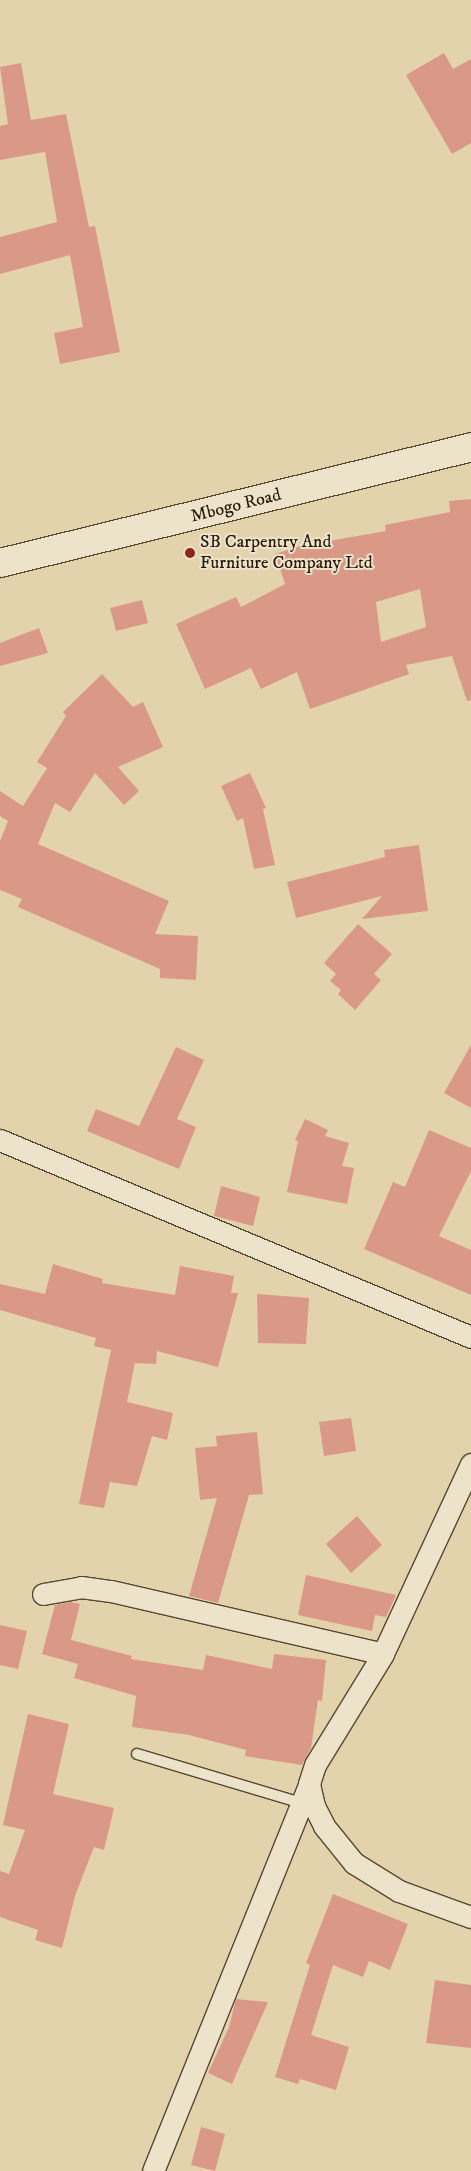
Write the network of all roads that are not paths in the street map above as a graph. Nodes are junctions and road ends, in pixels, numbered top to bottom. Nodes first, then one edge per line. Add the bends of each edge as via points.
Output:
1 (471, 447) edge
2 (6, 566) edge
3 (0, 1140) edge
4 (471, 1337) edge
5 (471, 1464) edge
6 (43, 1594) dead end
7 (383, 1654) junction
8 (138, 1754) dead end
9 (305, 1794) junction
10 (471, 1917) edge
11 (153, 2171) edge

1 - 2 main road, Mbogo Road
3 - 4 street
5 - 7 street
6 - 7 street via 81,1587 111,1591
7 - 9 street via 315,1765
8 - 9 lane
9 - 10 street via 324,1826 354,1863 400,1891
9 - 11 street

